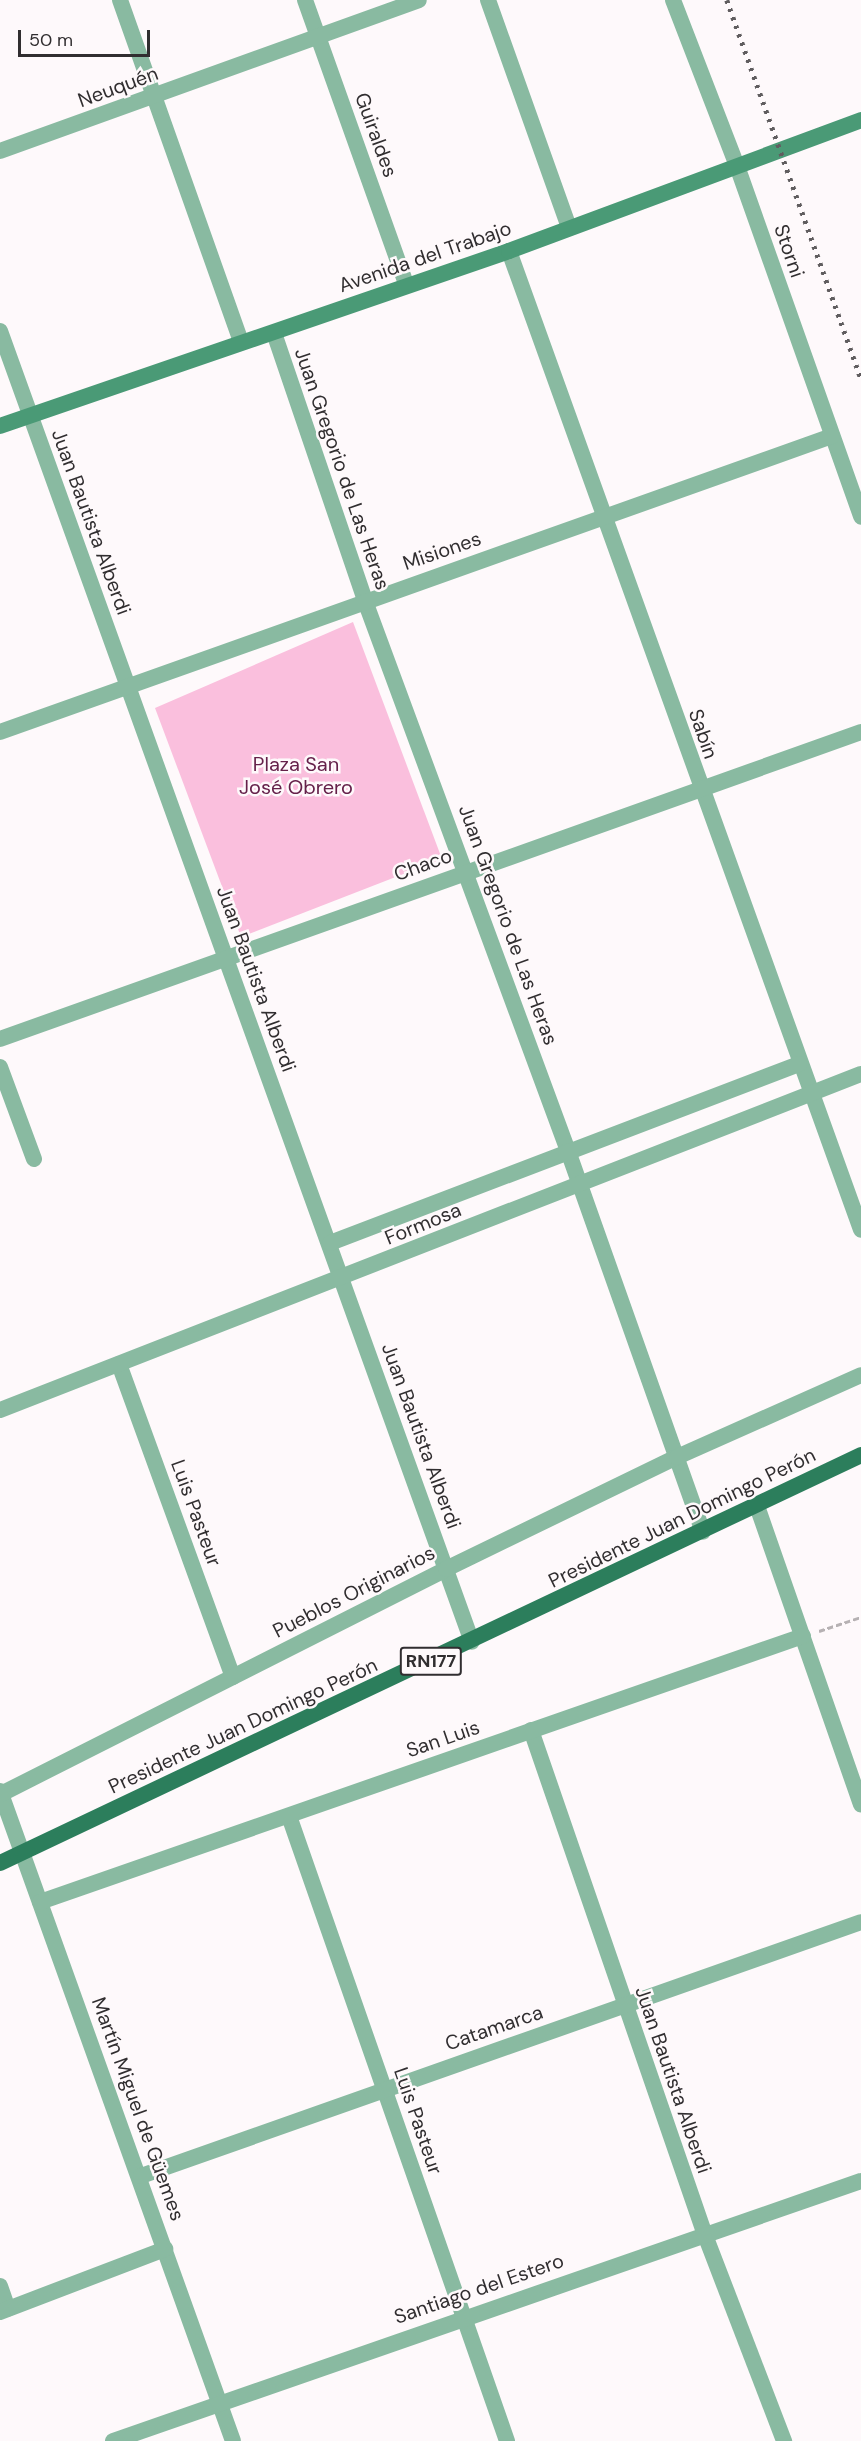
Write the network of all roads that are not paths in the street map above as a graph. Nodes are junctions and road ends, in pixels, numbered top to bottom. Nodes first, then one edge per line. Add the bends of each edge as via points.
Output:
1 (120, 0) edge
2 (305, 0) edge
3 (419, 0) edge
4 (488, 0) edge
5 (673, 0) edge
6 (318, 35) junction
7 (153, 97) junction
8 (861, 120) edge
9 (0, 152) edge
10 (737, 165) junction
11 (569, 228) junction
12 (509, 251) junction
13 (406, 284) junction
14 (0, 331) edge
15 (274, 333) junction
16 (241, 342) junction
17 (30, 415) junction
18 (0, 426) edge
19 (832, 436) junction
20 (606, 516) junction
21 (861, 517) edge
22 (365, 601) junction
23 (129, 688) junction
24 (0, 732) edge
25 (861, 732) edge
26 (700, 788) junction
27 (466, 872) junction
28 (226, 958) junction
29 (0, 1039) edge
30 (799, 1064) junction
31 (0, 1067) edge
32 (861, 1074) edge
33 (810, 1093) junction
34 (568, 1151) junction
35 (34, 1159) dead end
36 (580, 1183) junction
37 (861, 1230) edge
38 (330, 1243) junction
39 (343, 1279) junction
40 (119, 1364) junction
41 (861, 1375) edge
42 (0, 1410) edge
43 (861, 1455) edge
44 (677, 1457) junction
45 (758, 1506) junction
46 (703, 1532) junction
47 (446, 1569) junction
48 (803, 1636) junction
49 (472, 1642) junction
50 (233, 1677) junction
51 (531, 1730) junction
52 (1, 1793) edge
53 (861, 1804) edge
54 (289, 1816) junction
55 (22, 1854) junction
56 (0, 1863) edge
57 (40, 1902) junction
58 (861, 1922) edge
59 (624, 2005) junction
60 (384, 2088) junction
61 (141, 2176) junction
62 (861, 2181) edge
63 (705, 2235) junction
64 (165, 2249) junction
65 (0, 2286) edge
66 (4, 2311) edge
67 (464, 2316) junction
68 (219, 2402) junction
69 (113, 2441) edge
70 (233, 2441) edge
71 (507, 2441) edge
72 (784, 2441) edge

1 - 7 street
2 - 6 street, Guiraldes
3 - 6 street, Neuquén
4 - 11 street
5 - 10 street, Storni
6 - 7 street, Neuquén
6 - 13 street, Guiraldes
7 - 9 street, Neuquén
7 - 16 street
8 - 10 main road, Avenida del Trabajo
10 - 11 main road, Avenida del Trabajo
10 - 19 street, Storni
11 - 12 main road, Avenida del Trabajo
12 - 13 main road, Avenida del Trabajo
12 - 20 street, Sabín
13 - 15 main road, Avenida del Trabajo
14 - 17 street, Juan Bautista Alberdi
15 - 16 main road, Avenida del Trabajo
15 - 22 street, Juan Gregorio de Las Heras
16 - 17 main road, Avenida del Trabajo
17 - 18 main road, Avenida del Trabajo
17 - 23 street, Juan Bautista Alberdi
19 - 20 street, Misiones
19 - 21 street, Storni
20 - 22 street, Misiones
20 - 26 street, Sabín
22 - 23 street, Misiones
22 - 27 street, Juan Gregorio de Las Heras
23 - 24 street, Misiones
23 - 28 street, Juan Bautista Alberdi
25 - 26 street, Chaco
26 - 27 street, Chaco
26 - 30 street, Sabín
27 - 28 street, Chaco
27 - 34 street, Juan Gregorio de Las Heras
28 - 29 street, Chaco
28 - 38 street, Juan Bautista Alberdi
30 - 33 street, Sabín
30 - 34 street, Formosa
31 - 35 street
32 - 33 street, Formosa
33 - 36 street, Formosa
33 - 37 street, Sabín
34 - 36 street, Juan Gregorio de Las Heras
34 - 38 street, Formosa
36 - 39 street, Formosa
36 - 44 street, Juan Gregorio de Las Heras
38 - 39 street, Juan Bautista Alberdi
39 - 40 street, Formosa
39 - 47 street, Juan Bautista Alberdi
40 - 42 street, Formosa
40 - 50 street, Luis Pasteur
41 - 44 street, Pueblos Originarios
43 - 45 main road, Presidente Juan Domingo Perón / RN177
44 - 46 street, Juan Gregorio de Las Heras
44 - 47 street, Pueblos Originarios
45 - 46 main road, Presidente Juan Domingo Perón / RN177
45 - 48 street
46 - 49 main road, Presidente Juan Domingo Perón / RN177
47 - 49 street, Juan Bautista Alberdi
47 - 50 street, Pueblos Originarios
48 - 51 street, San Luis
48 - 53 street
49 - 55 main road, Presidente Juan Domingo Perón / RN177
50 - 52 street, Pueblos Originarios
51 - 54 street, San Luis
51 - 59 street, Juan Bautista Alberdi
52 - 55 street, Martín Miguel de Güemes
54 - 57 street, San Luis
54 - 60 street, Luis Pasteur
55 - 56 main road, Presidente Juan Domingo Perón / RN177
55 - 57 street, Martín Miguel de Güemes
57 - 61 street, Martín Miguel de Güemes
58 - 59 street, Catamarca
59 - 60 street, Catamarca
59 - 63 street, Juan Bautista Alberdi
60 - 61 street, Catamarca
60 - 67 street, Luis Pasteur
61 - 64 street, Martín Miguel de Güemes
62 - 63 street, Santiago del Estero
63 - 67 street, Santiago del Estero
63 - 72 street, Juan Bautista Alberdi
64 - 66 street
64 - 68 street, Martín Miguel de Güemes
65 - 66 street
67 - 68 street, Santiago del Estero
67 - 71 street, Luis Pasteur
68 - 69 street, Santiago del Estero
68 - 70 street, Martín Miguel de Güemes

